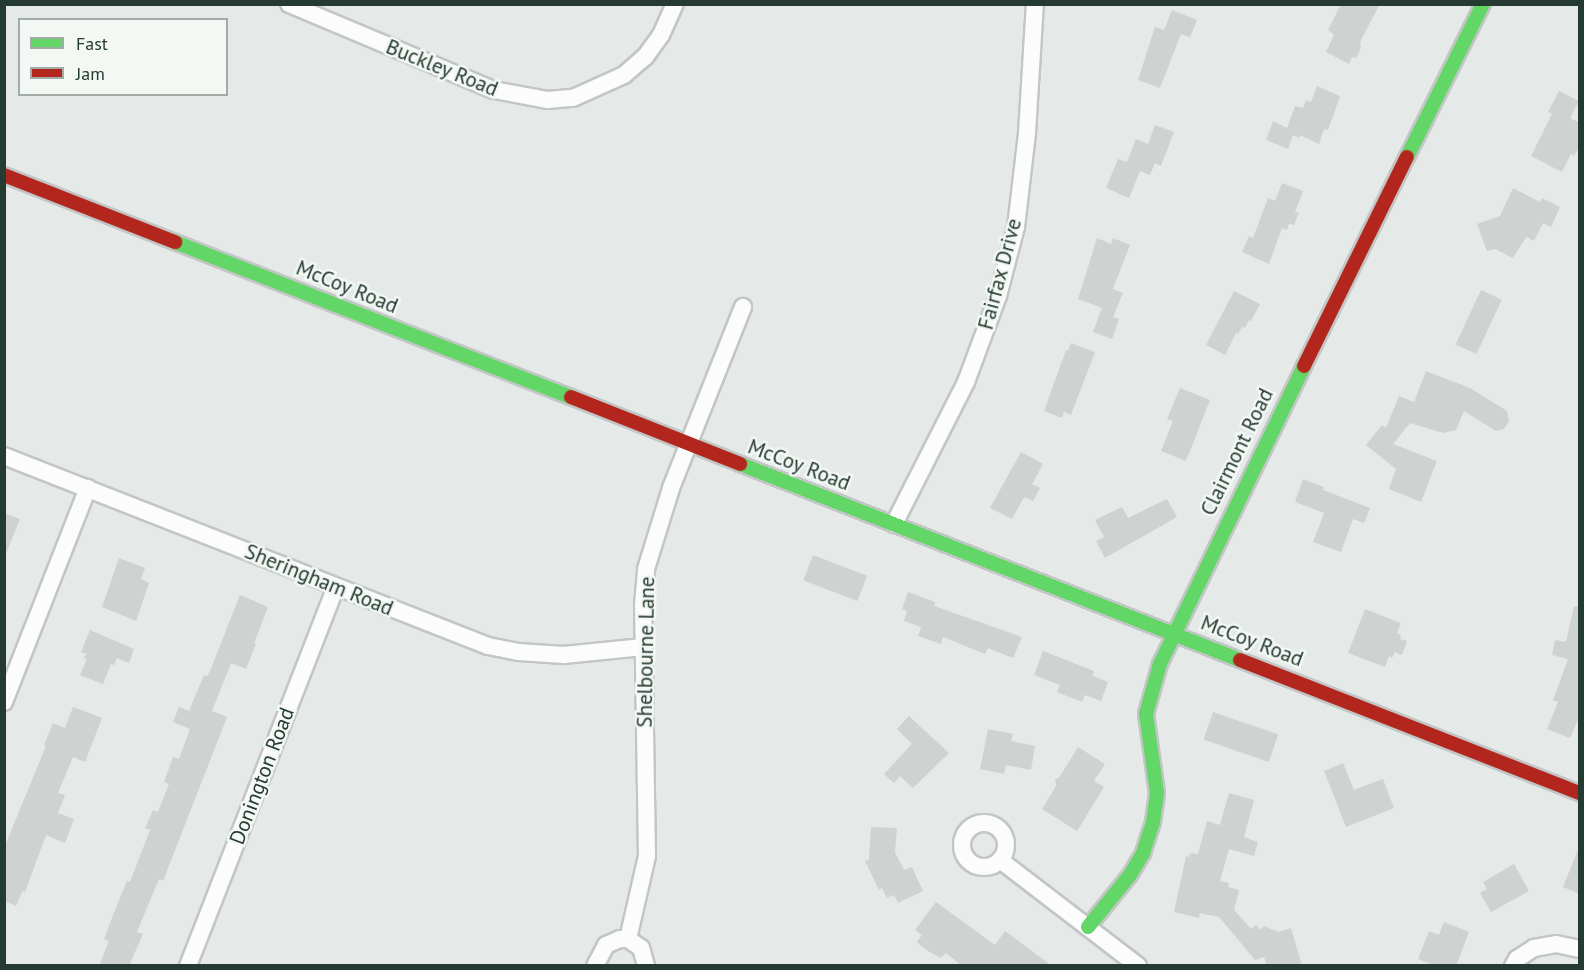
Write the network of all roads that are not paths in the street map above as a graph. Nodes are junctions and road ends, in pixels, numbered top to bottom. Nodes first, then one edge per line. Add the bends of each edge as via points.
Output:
1 (289, 4) edge
2 (675, 4) edge
3 (1035, 4) edge
4 (1483, 4) edge
5 (4, 175) edge
6 (743, 307) dead end
7 (689, 444) junction
8 (4, 456) edge
9 (88, 488) junction
10 (894, 524) junction
11 (336, 587) junction
12 (1173, 633) junction
13 (644, 647) junction
14 (4, 702) edge
15 (1580, 793) edge
16 (1000, 860) dead end
17 (1088, 927) junction
18 (628, 939) junction
19 (1580, 950) edge
20 (188, 966) edge
21 (595, 966) edge
22 (646, 966) edge
23 (1138, 966) edge
24 (1513, 966) edge

1 - 2 street, Buckley Road via 494,90 548,100 573,98 624,75 645,57 661,35
3 - 10 street, Fairfax Drive via 1016,227 966,382
4 - 12 main road, Clairmont Road
5 - 7 main road, McCoy Road
6 - 7 street, Shelbourne Lane
7 - 10 main road, McCoy Road
7 - 13 street, Shelbourne Lane via 650,551 643,605
8 - 9 street, Sheringham Road
9 - 11 street, Sheringham Road
9 - 14 street
10 - 12 main road, McCoy Road
11 - 13 street, Sheringham Road via 462,637 508,650 564,655
11 - 20 street, Donington Road
12 - 15 main road, McCoy Road
12 - 17 main road, Clairmont Road via 1146,714 1157,793 1153,822 1143,853
13 - 18 street, Shelbourne Lane via 647,856
16 - 17 street
17 - 23 street
18 - 21 street via 612,940
18 - 22 street via 642,948
19 - 24 street via 1556,944 1534,948

